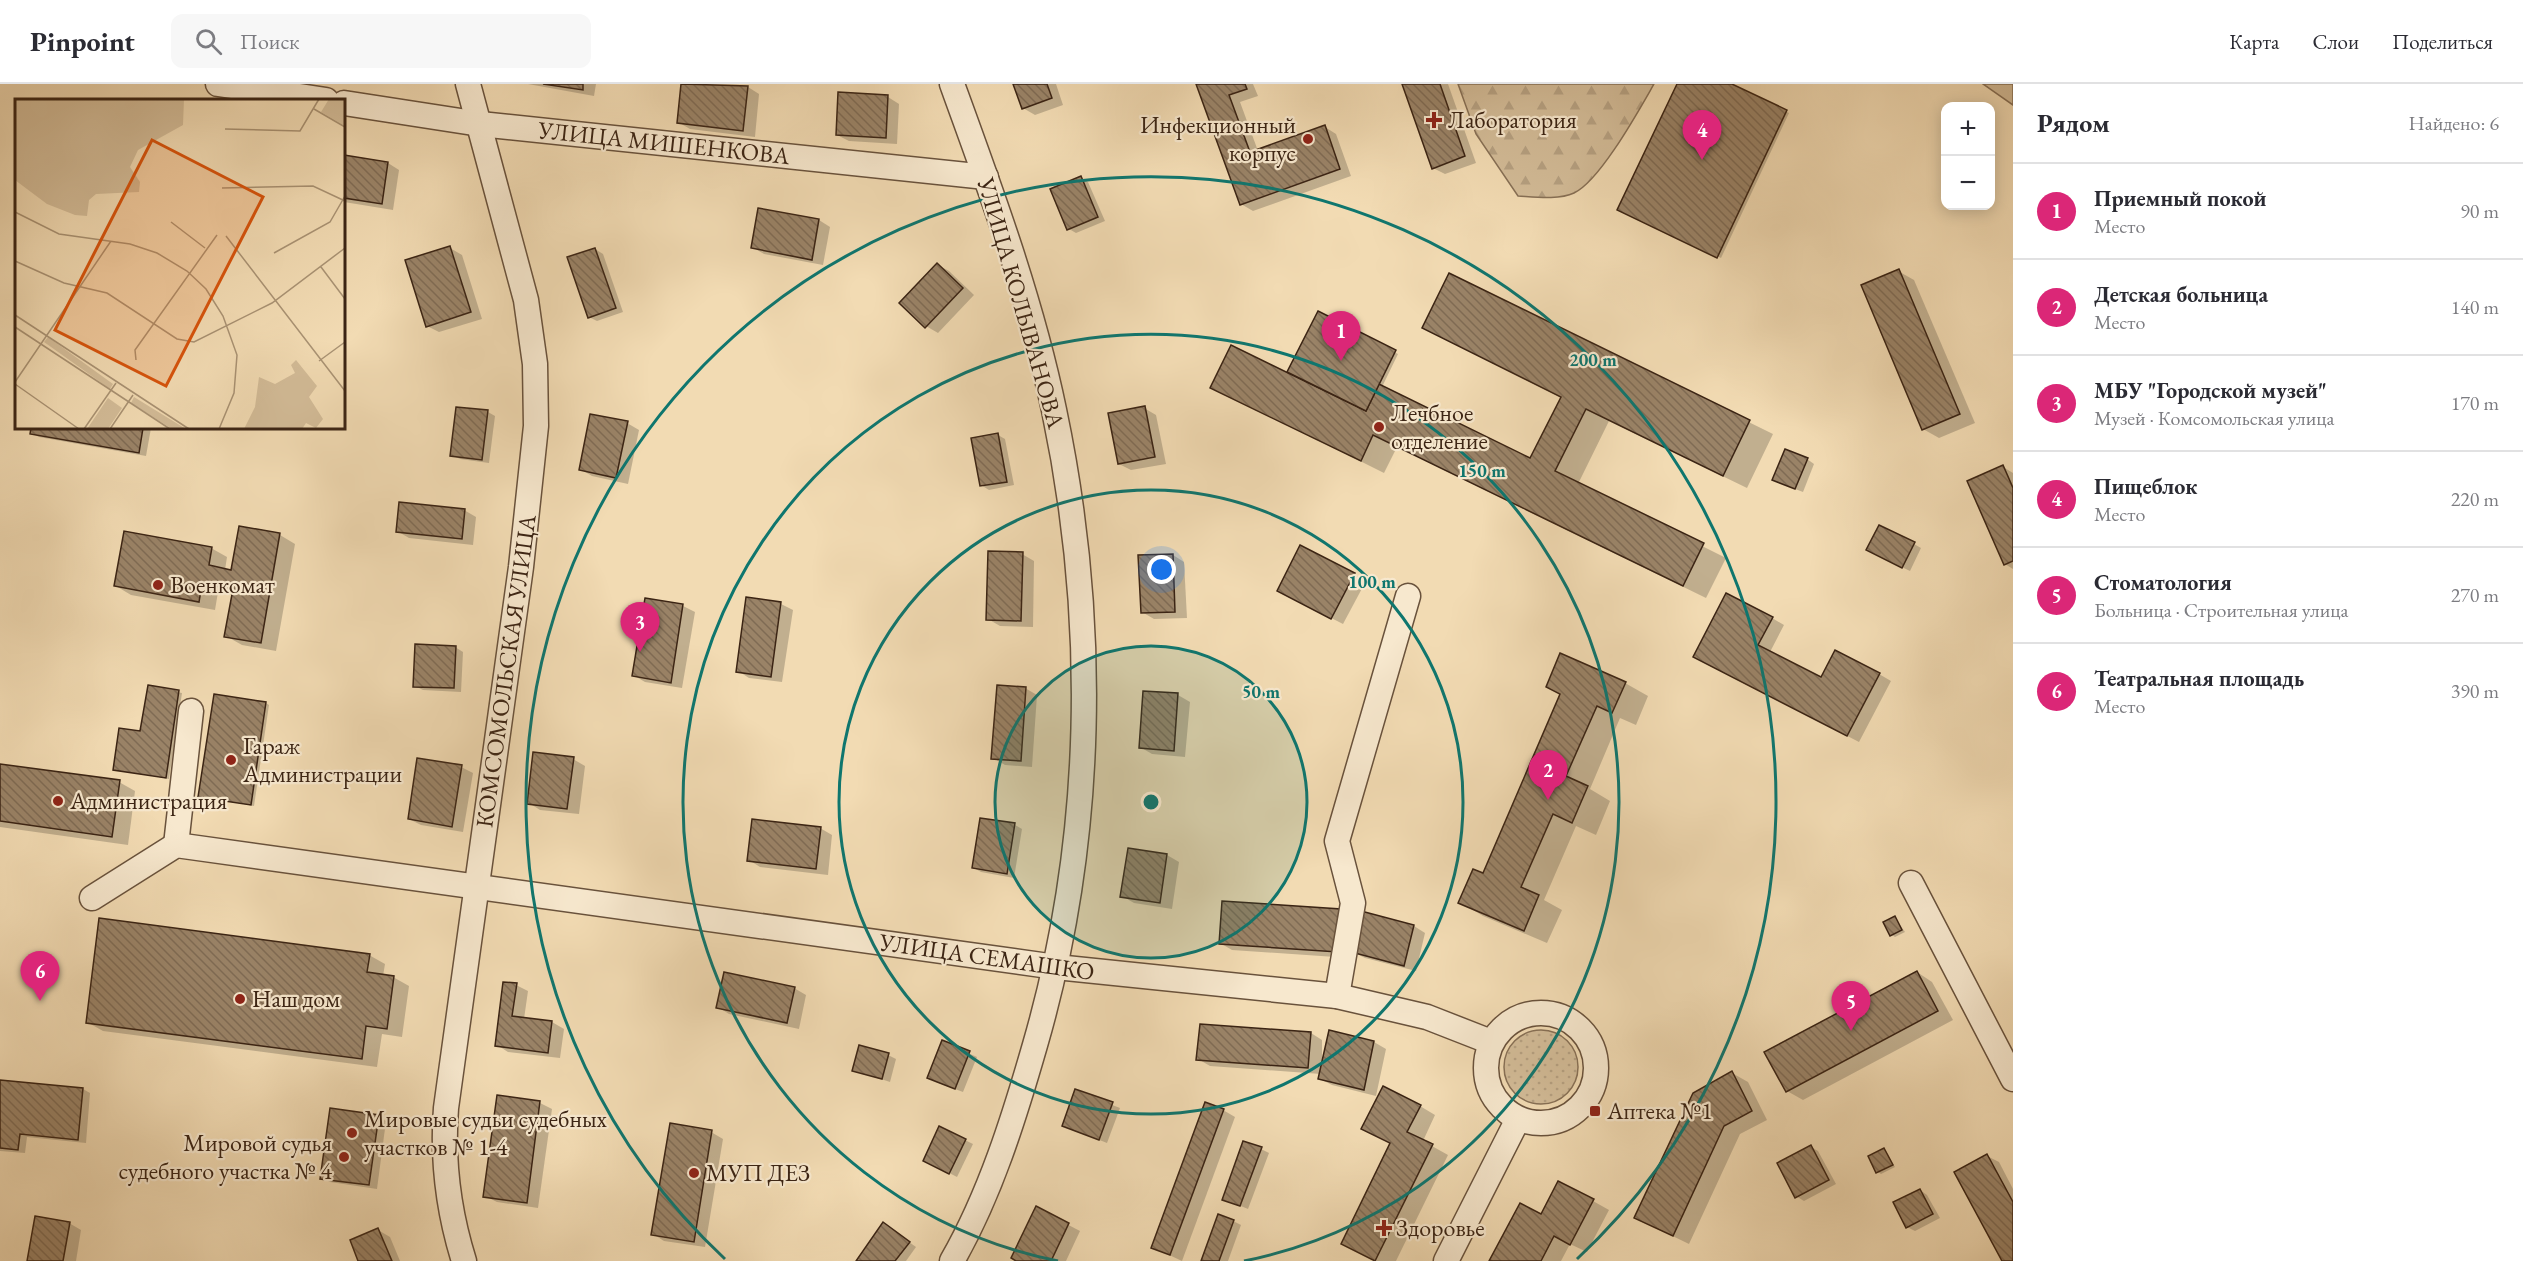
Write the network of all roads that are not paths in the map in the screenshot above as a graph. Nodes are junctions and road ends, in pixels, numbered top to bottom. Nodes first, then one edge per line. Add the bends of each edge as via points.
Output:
1 (218, 84) edge
2 (468, 84) edge
3 (952, 84) edge
4 (319, 99) edge
5 (345, 103) edge
6 (480, 124) junction
7 (986, 177) junction
8 (1408, 596) dead end
9 (191, 711) dead end
10 (176, 845) junction
11 (1911, 883) dead end
12 (477, 887) junction
13 (92, 898) dead end
14 (1056, 967) junction
15 (1337, 996) junction
16 (1491, 1042) junction
17 (2013, 1078) edge
18 (1518, 1119) junction
19 (464, 1261) edge
20 (952, 1261) edge
21 (1446, 1261) edge

1 - 4 street
2 - 6 street, КОМСОМОЛЬСКАЯ УЛИЦА
3 - 7 street, УЛИЦА КОЛЫВАНОВА
5 - 6 street, УЛИЦА МИШЕНКОВА
6 - 7 street, УЛИЦА МИШЕНКОВА
6 - 12 street, КОМСОМОЛЬСКАЯ УЛИЦА via 526,300 535,364 536,426
7 - 14 street, УЛИЦА КОЛЫВАНОВА via 1054,409 1072,509 1083,612 1086,721 1078,829
8 - 15 street via 1337,841 1353,903
9 - 10 street
10 - 12 street, УЛИЦА СЕМАШКО
10 - 13 street
11 - 17 street
12 - 14 street, УЛИЦА СЕМАШКО
12 - 19 street, КОМСОМОЛЬСКАЯ УЛИЦА via 443,1149 455,1231
14 - 15 street, УЛИЦА СЕМАШКО
14 - 20 street, УЛИЦА КОЛЫВАНОВА via 1025,1082 999,1154
15 - 16 street, УЛИЦА СЕМАШКО via 1427,1017
16 - 18 street via 1486,1077 1492,1094
16 - 18 street via 1520,1017 1538,1013 1556,1015 1573,1023 1586,1035 1594,1052 1597,1070 1584,1104 1553,1123
18 - 21 street

